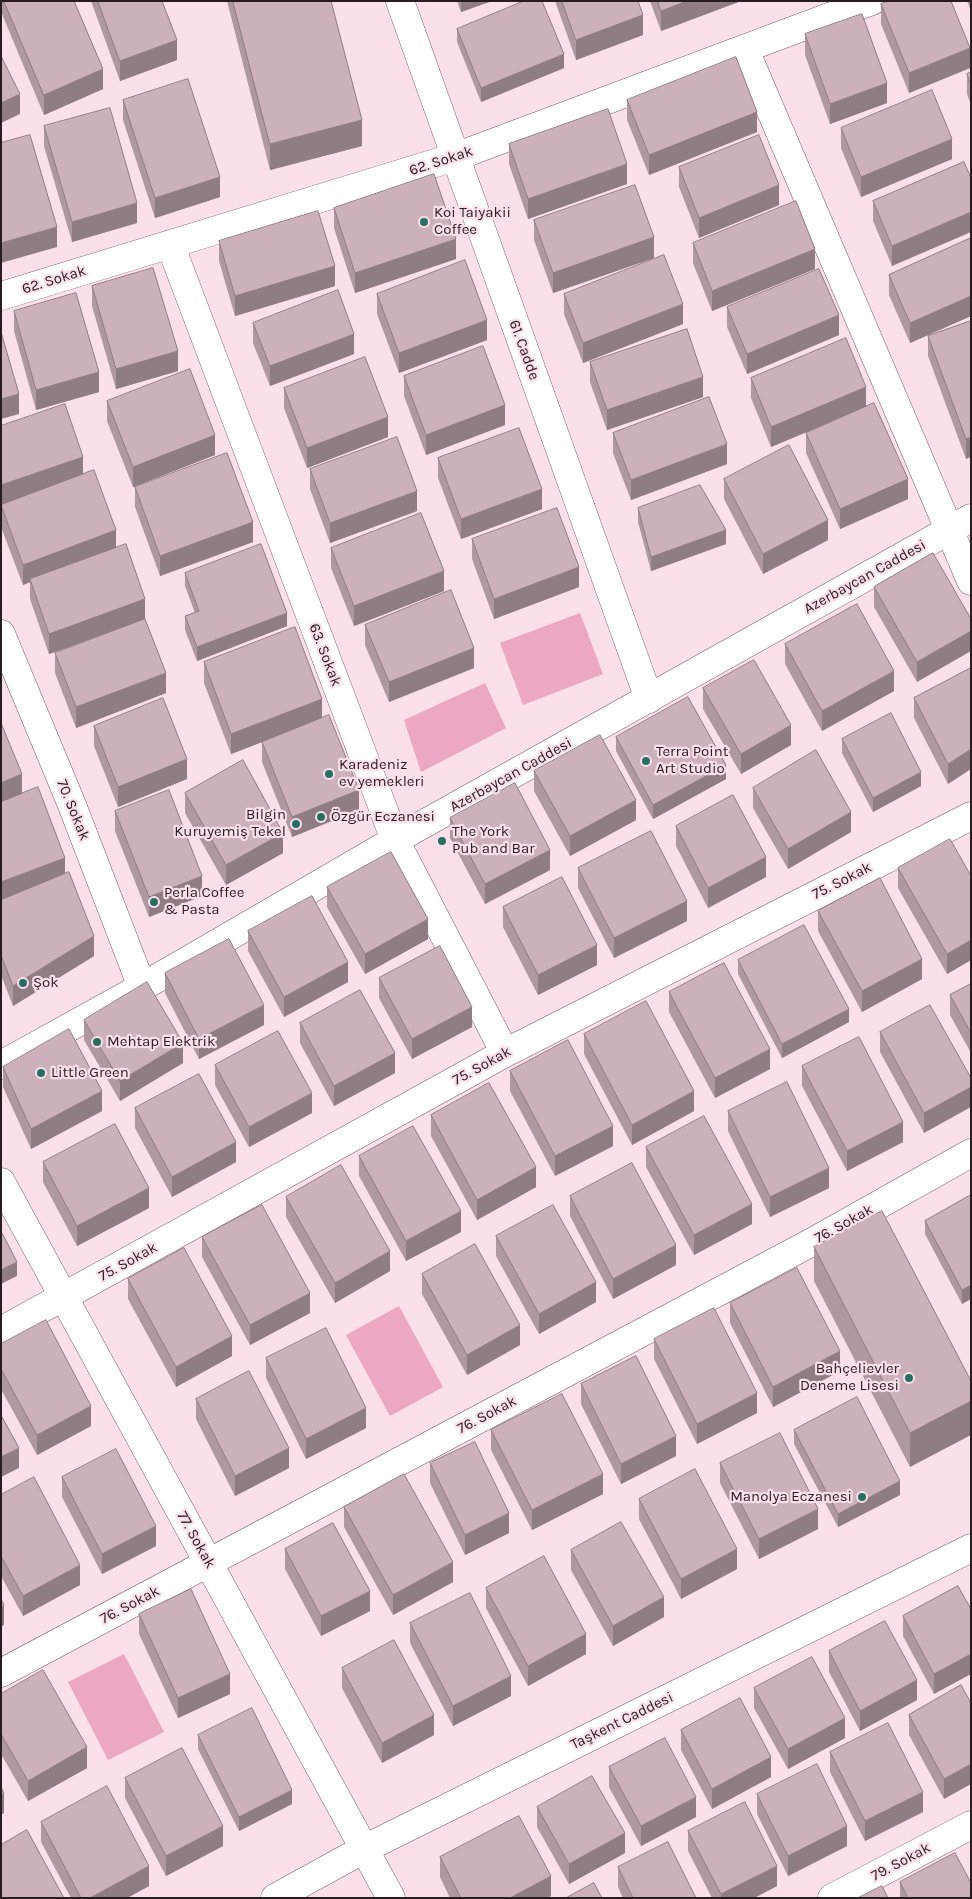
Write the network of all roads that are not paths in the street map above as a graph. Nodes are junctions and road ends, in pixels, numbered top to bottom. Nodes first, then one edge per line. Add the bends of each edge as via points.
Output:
1 (400, 1) edge
2 (872, 1) edge
3 (745, 50) junction
4 (455, 157) junction
5 (170, 244) junction
6 (1, 296) edge
7 (960, 524) edge
8 (971, 581) edge
9 (1, 634) edge
10 (649, 699) junction
11 (971, 816) edge
12 (395, 840) junction
13 (142, 987) junction
14 (505, 1054) junction
15 (1, 1065) edge
16 (971, 1153) edge
17 (1, 1182) edge
18 (64, 1298) junction
19 (1, 1331) edge
20 (971, 1548) edge
21 (208, 1564) junction
22 (1, 1673) edge
23 (971, 1825) edge
24 (364, 1849) junction
25 (275, 1898) edge
26 (390, 1898) edge
27 (832, 1898) edge

1 - 4 street, 61. Cadde
2 - 3 street, 62. Sokak
3 - 4 street, 62. Sokak
3 - 7 street
4 - 5 street, 62. Sokak
4 - 10 street, 61. Cadde
5 - 6 street, 62. Sokak
5 - 12 street, 63. Sokak
7 - 8 street
7 - 10 street, Azerbaycan Caddesi
9 - 13 street, 70. Sokak via 72,805
10 - 12 street, Azerbaycan Caddesi
11 - 14 street, 75. Sokak
12 - 13 street, Azerbaycan Caddesi
12 - 14 street, 63. Sokak
13 - 15 street, Azerbaycan Caddesi
14 - 18 street, 75. Sokak
16 - 21 street, 76. Sokak via 807,1245
17 - 18 street, 77. Sokak
18 - 19 street, 75. Sokak
18 - 21 street, 77. Sokak
20 - 24 street, Taşkent Caddesi
21 - 22 street, 76. Sokak
21 - 24 street, 77. Sokak
23 - 27 street, 79. Sokak
24 - 25 street, Taşkent Caddesi
24 - 26 street, 77. Sokak

